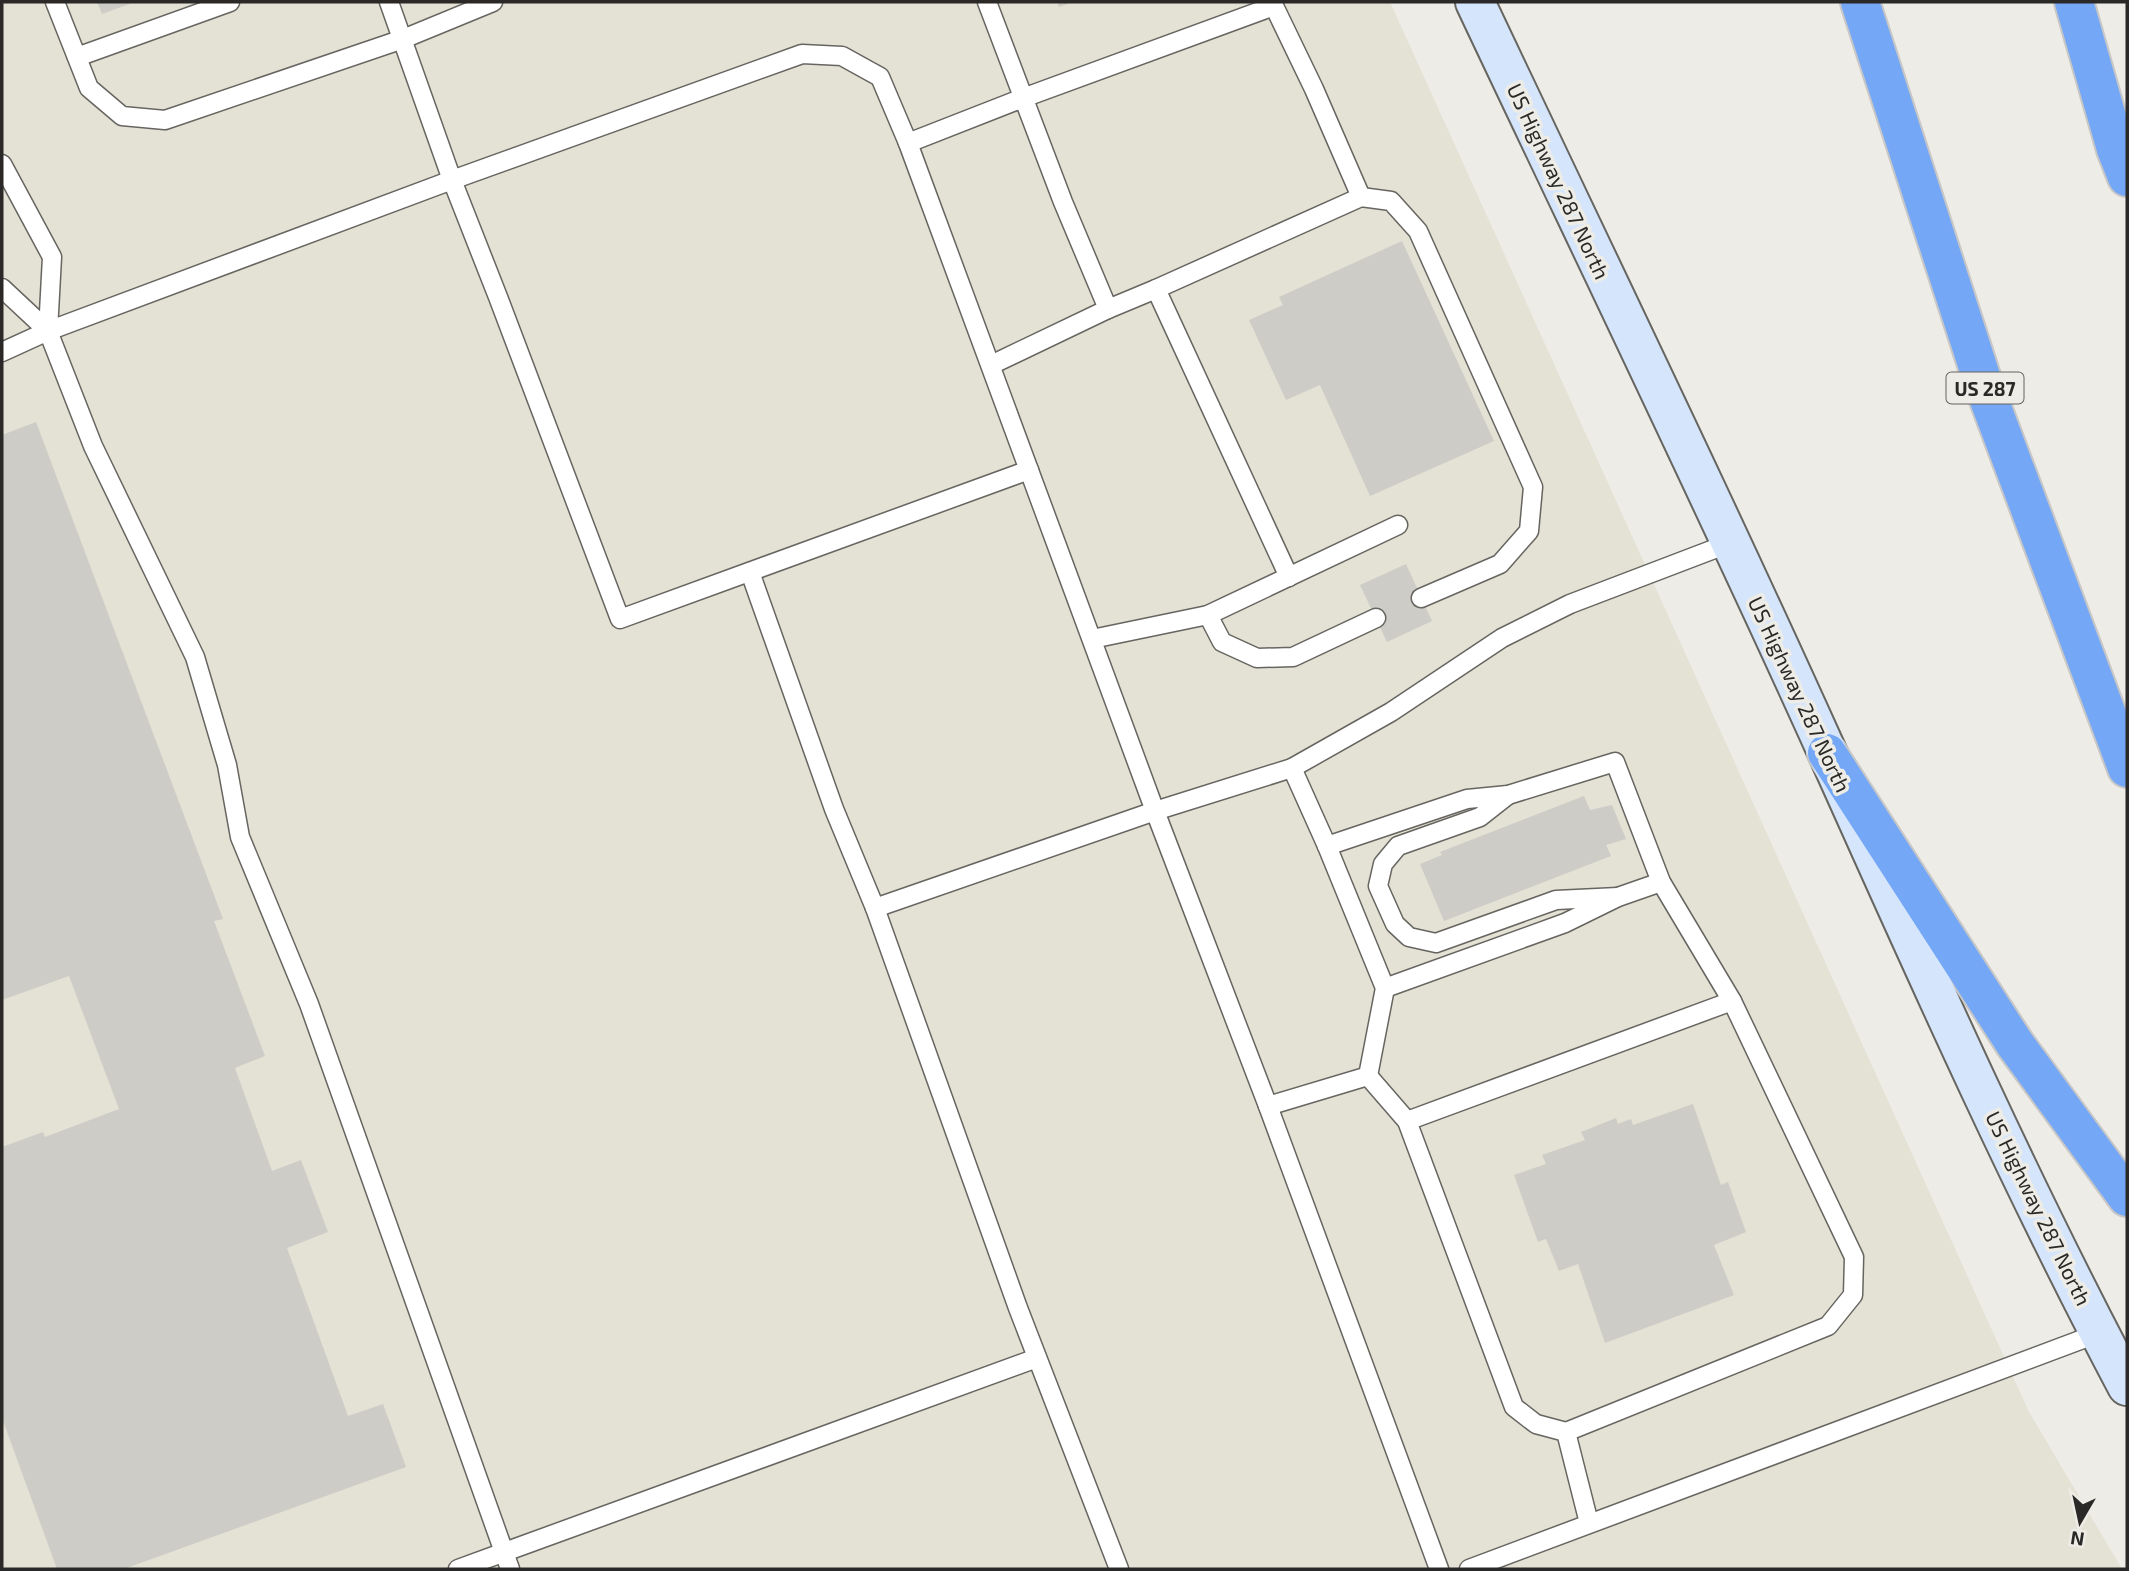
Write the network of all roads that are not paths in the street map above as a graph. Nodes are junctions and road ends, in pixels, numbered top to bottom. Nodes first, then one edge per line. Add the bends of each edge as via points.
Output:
1 (55, 2) edge
2 (230, 2) edge
3 (389, 2) edge
4 (493, 2) edge
5 (987, 2) edge
6 (1475, 2) edge
7 (1860, 2) edge
8 (2074, 2) edge
9 (1273, 4) edge
10 (403, 39) junction
11 (77, 57) junction
12 (1023, 98) junction
13 (908, 143) junction
14 (2, 164) edge
15 (2127, 177) edge
16 (452, 180) junction
17 (1361, 197) junction
18 (2, 288) edge
19 (1156, 289) junction
20 (1108, 309) junction
21 (48, 331) junction
22 (2, 352) edge
23 (991, 365) junction
24 (1028, 470) junction
25 (1398, 525) dead end
26 (1730, 543) junction
27 (750, 572) junction
28 (1289, 577) junction
29 (1421, 598) dead end
30 (1208, 615) junction
31 (1376, 618) dead end
32 (1092, 639) junction
33 (1827, 753) junction
34 (1293, 768) junction
35 (2127, 768) edge
36 (1508, 795) junction
37 (1155, 811) junction
38 (1327, 846) junction
39 (1661, 882) junction
40 (1618, 897) junction
41 (875, 908) junction
42 (1385, 988) junction
43 (1732, 1001) junction
44 (1368, 1076) junction
45 (1268, 1105) junction
46 (1406, 1121) junction
47 (2127, 1197) edge
48 (2099, 1333) junction
49 (1037, 1358) junction
50 (2127, 1386) edge
51 (1566, 1432) junction
52 (1589, 1523) junction
53 (505, 1552) junction
54 (458, 1569) edge
55 (510, 1569) edge
56 (1119, 1569) edge
57 (1439, 1569) edge
58 (1469, 1569) edge

1 - 11 lane
2 - 11 lane
3 - 10 lane
4 - 10 lane
5 - 12 lane
6 - 26 main road, US Highway 287 North
7 - 35 highway, US 287 via 1985,390
8 - 15 highway
9 - 12 lane
9 - 17 lane
10 - 11 lane via 166,120 122,116 89,89
10 - 16 lane
12 - 13 lane
12 - 20 lane
13 - 16 lane via 880,77 842,56 802,54
13 - 23 lane
14 - 21 lane via 52,257
16 - 21 lane
16 - 27 lane via 620,619
17 - 19 lane
17 - 29 lane via 1391,201 1418,231 1533,487 1529,531 1500,564
18 - 21 lane
19 - 20 lane
19 - 28 lane
20 - 23 lane
21 - 22 lane
21 - 53 lane via 93,446 195,657 227,765 240,837 309,1004
23 - 24 lane
24 - 27 lane
24 - 32 lane
25 - 28 lane
26 - 33 main road, US Highway 287 North
26 - 34 lane via 1570,604 1502,638 1391,712
27 - 41 lane via 834,809
28 - 30 lane
30 - 31 lane via 1222,642 1257,658 1293,657
30 - 32 lane
32 - 37 lane
33 - 47 highway via 2015,1044
33 - 48 main road, US Highway 287 North
34 - 37 lane
34 - 38 lane
36 - 38 lane via 1467,799
36 - 39 lane via 1615,762
36 - 40 lane via 1480,817 1398,846 1382,864 1378,886 1395,924 1409,937 1436,943 1556,900
37 - 41 lane
37 - 45 lane
38 - 42 lane
39 - 40 lane
39 - 43 lane
40 - 42 lane via 1565,923
41 - 49 lane
42 - 44 lane
43 - 46 lane
43 - 51 lane via 1854,1257 1853,1295 1828,1326
44 - 45 lane
44 - 46 lane
45 - 57 lane
46 - 51 lane via 1514,1407 1536,1424
48 - 50 main road, US Highway 287 North
48 - 52 lane
49 - 53 lane
49 - 56 lane
51 - 52 lane
52 - 58 lane
53 - 54 lane
53 - 55 lane

